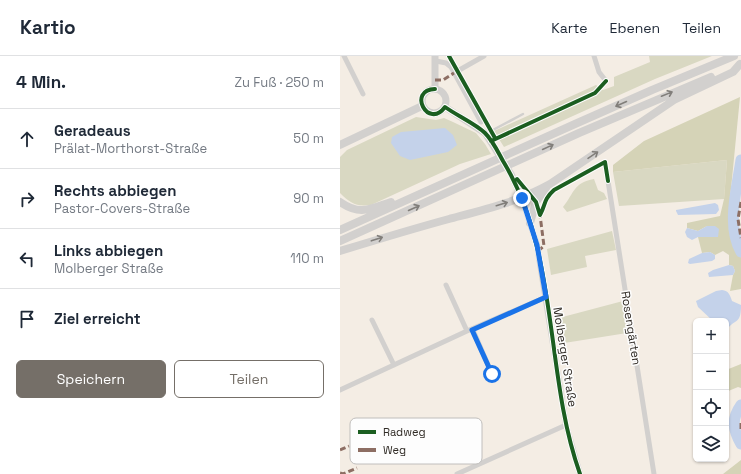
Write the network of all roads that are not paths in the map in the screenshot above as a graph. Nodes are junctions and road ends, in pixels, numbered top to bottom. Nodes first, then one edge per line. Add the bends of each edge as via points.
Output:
1 (342, 56) edge
2 (484, 56) edge
3 (594, 56) edge
4 (734, 56) edge
5 (436, 59) edge
6 (741, 64) edge
7 (454, 73) junction
8 (606, 81) dead end
9 (435, 89) junction
10 (363, 94) dead end
11 (422, 106) junction
12 (444, 107) junction
13 (523, 114) dead end
14 (481, 122) dead end
15 (367, 132) junction
16 (486, 135) junction
17 (340, 145) edge
18 (340, 152) edge
19 (608, 181) dead end
20 (550, 184) junction
21 (423, 193) junction
22 (522, 198) junction
23 (340, 202) edge
24 (530, 223) junction
25 (340, 230) edge
26 (340, 241) edge
27 (340, 251) edge
28 (446, 285) dead end
29 (546, 297) junction
30 (372, 320) dead end
31 (470, 331) junction
32 (394, 365) junction
33 (492, 374) dead end
34 (340, 390) edge
35 (566, 425) junction
36 (482, 463) edge
37 (479, 464) edge
38 (457, 474) edge
39 (580, 474) edge
40 (654, 474) edge

1 - 10 street
2 - 7 street
3 - 8 street via 599,72
4 -> 21 highway
5 - 7 street via 446,63
5 - 9 main road
20 -> 6 highway via 674,100 733,72
26 -> 6 highway via 651,101
7 - 14 street
9 - 11 main road via 428,90 422,96
9 - 12 main road via 446,97
11 - 12 main road via 425,111 433,114 441,112
11 - 15 highway
12 - 16 main road, Molberger Straße
13 - 16 lane
15 - 17 highway
15 - 18 highway via 347,144
16 - 22 main road, Molberger Straße via 511,174
19 - 40 street, Rosengärten
20 - 22 highway
20 - 24 highway via 536,202
21 - 23 highway via 366,210 350,209
21 - 25 highway
22 - 24 street, Molberger Straße
27 -> 22 highway
24 - 29 street, Molberger Straße via 537,245
28 - 31 street
29 - 31 street
29 - 35 street, Molberger Straße
30 - 32 street
31 - 32 street
31 - 33 street
32 - 34 street
35 - 36 street
35 - 39 street, Molberger Straße
37 - 38 street

